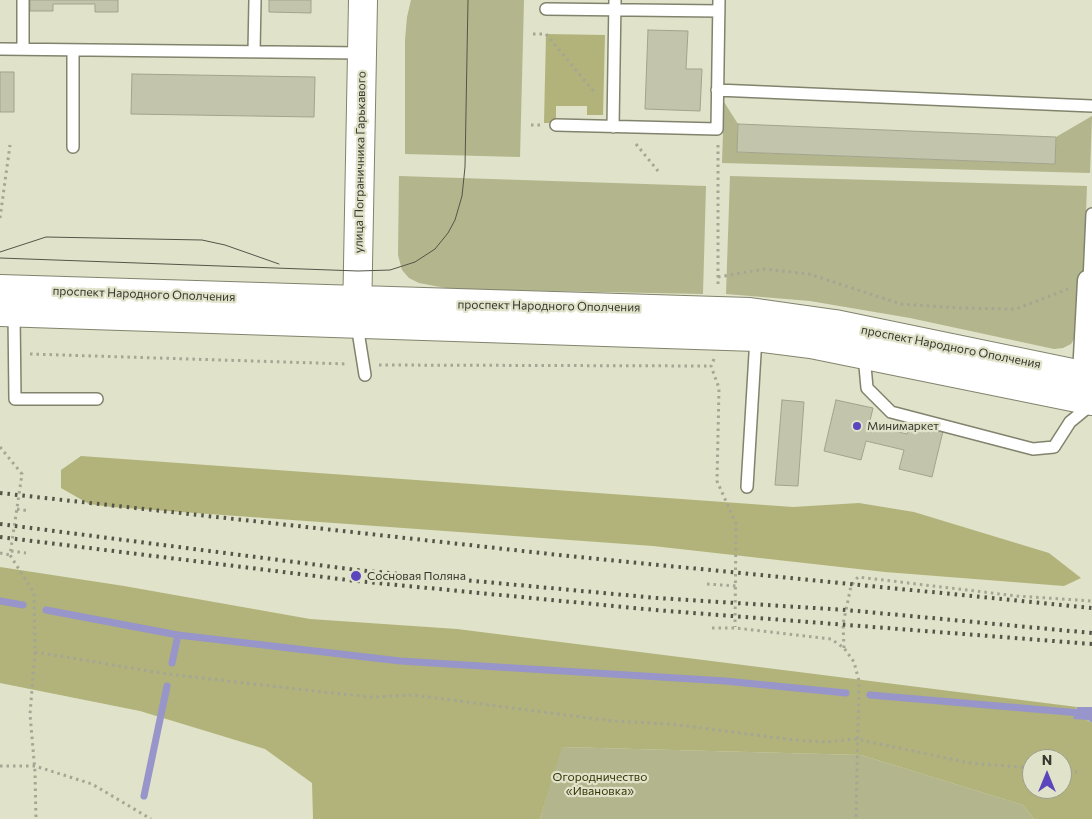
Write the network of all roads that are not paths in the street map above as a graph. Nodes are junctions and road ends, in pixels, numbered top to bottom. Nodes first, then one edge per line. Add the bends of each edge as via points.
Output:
1 (23, 0) edge
2 (255, 0) edge
3 (614, 5) edge
4 (367, 6) edge
5 (719, 6) edge
6 (546, 9) dead end
7 (0, 49) edge
8 (23, 49) junction
9 (73, 50) junction
10 (254, 52) junction
11 (362, 53) junction
12 (717, 90) junction
13 (1092, 106) edge
14 (556, 125) dead end
15 (613, 127) junction
16 (73, 147) dead end
17 (1092, 214) edge
18 (1090, 282) edge
19 (0, 289) edge
20 (7, 312) edge
21 (357, 313) junction
22 (756, 337) junction
23 (864, 355) junction
24 (365, 375) dead end
25 (1088, 376) edge
26 (97, 399) dead end
27 (1092, 402) edge
28 (747, 487) dead end

1 - 8 lane
2 - 10 lane
3 - 5 lane
3 - 6 lane
3 - 15 lane
4 - 11 street, улица Пограничника Гарькавого
5 - 12 lane
7 - 8 lane
8 - 9 lane
9 - 10 lane
9 - 16 lane
10 - 11 lane
11 - 21 street, улица Пограничника Гарькавого
12 - 13 lane
12 - 15 lane via 717,129
14 - 15 lane
17 - 18 lane
18 - 25 street
19 - 21 street, проспект Народного Ополчения
20 - 21 street, проспект Народного Ополчения
20 - 26 lane via 14,399
21 - 22 street, проспект Народного Ополчения
21 - 24 lane
21 - 25 street, проспект Народного Ополчения via 750,312 834,324
22 - 23 street, проспект Народного Ополчения
22 - 28 lane
23 - 27 street, проспект Народного Ополчения
23 - 27 lane via 868,388 891,412 1033,449 1054,447 1070,422

